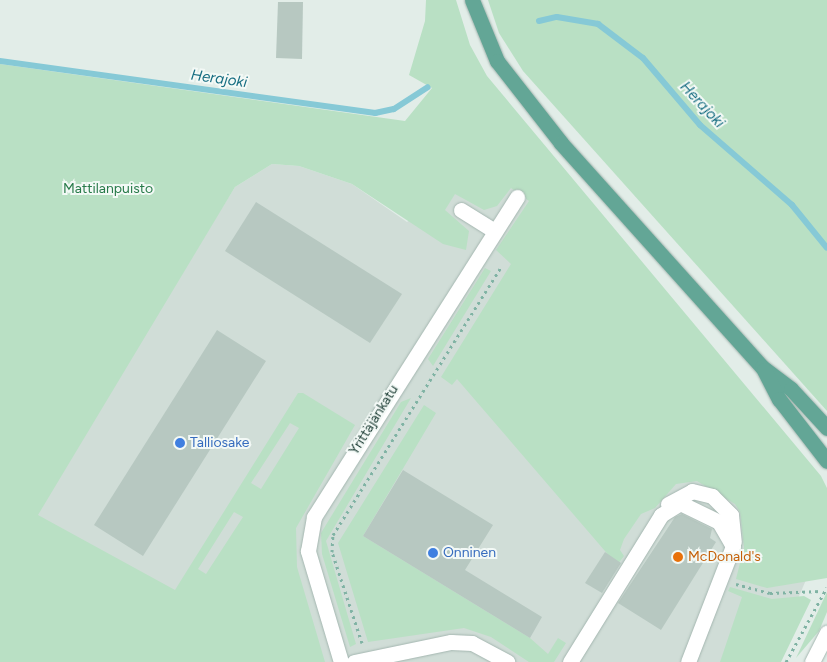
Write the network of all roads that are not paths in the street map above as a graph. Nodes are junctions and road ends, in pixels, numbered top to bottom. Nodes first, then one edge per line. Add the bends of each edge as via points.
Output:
1 (472, 0) edge
2 (517, 196) dead end
3 (461, 210) dead end
4 (494, 231) junction
5 (762, 367) junction
6 (827, 428) edge
7 (827, 461) edge
8 (827, 633) edge
9 (361, 660) edge
10 (341, 662) edge
11 (507, 662) edge
12 (570, 662) edge
13 (688, 662) edge
14 (812, 662) edge

1 - 5 main road via 497,61 520,93
2 - 4 street, Yrittäjänkatu
3 - 4 street
4 - 10 street, Yrittäjänkatu via 314,516 308,551
5 - 6 main road via 791,389
5 - 7 main road via 779,399
8 - 14 street
9 - 11 street via 451,642 472,643
12 - 13 street via 661,515 681,494 702,491 731,515 733,546 728,581

